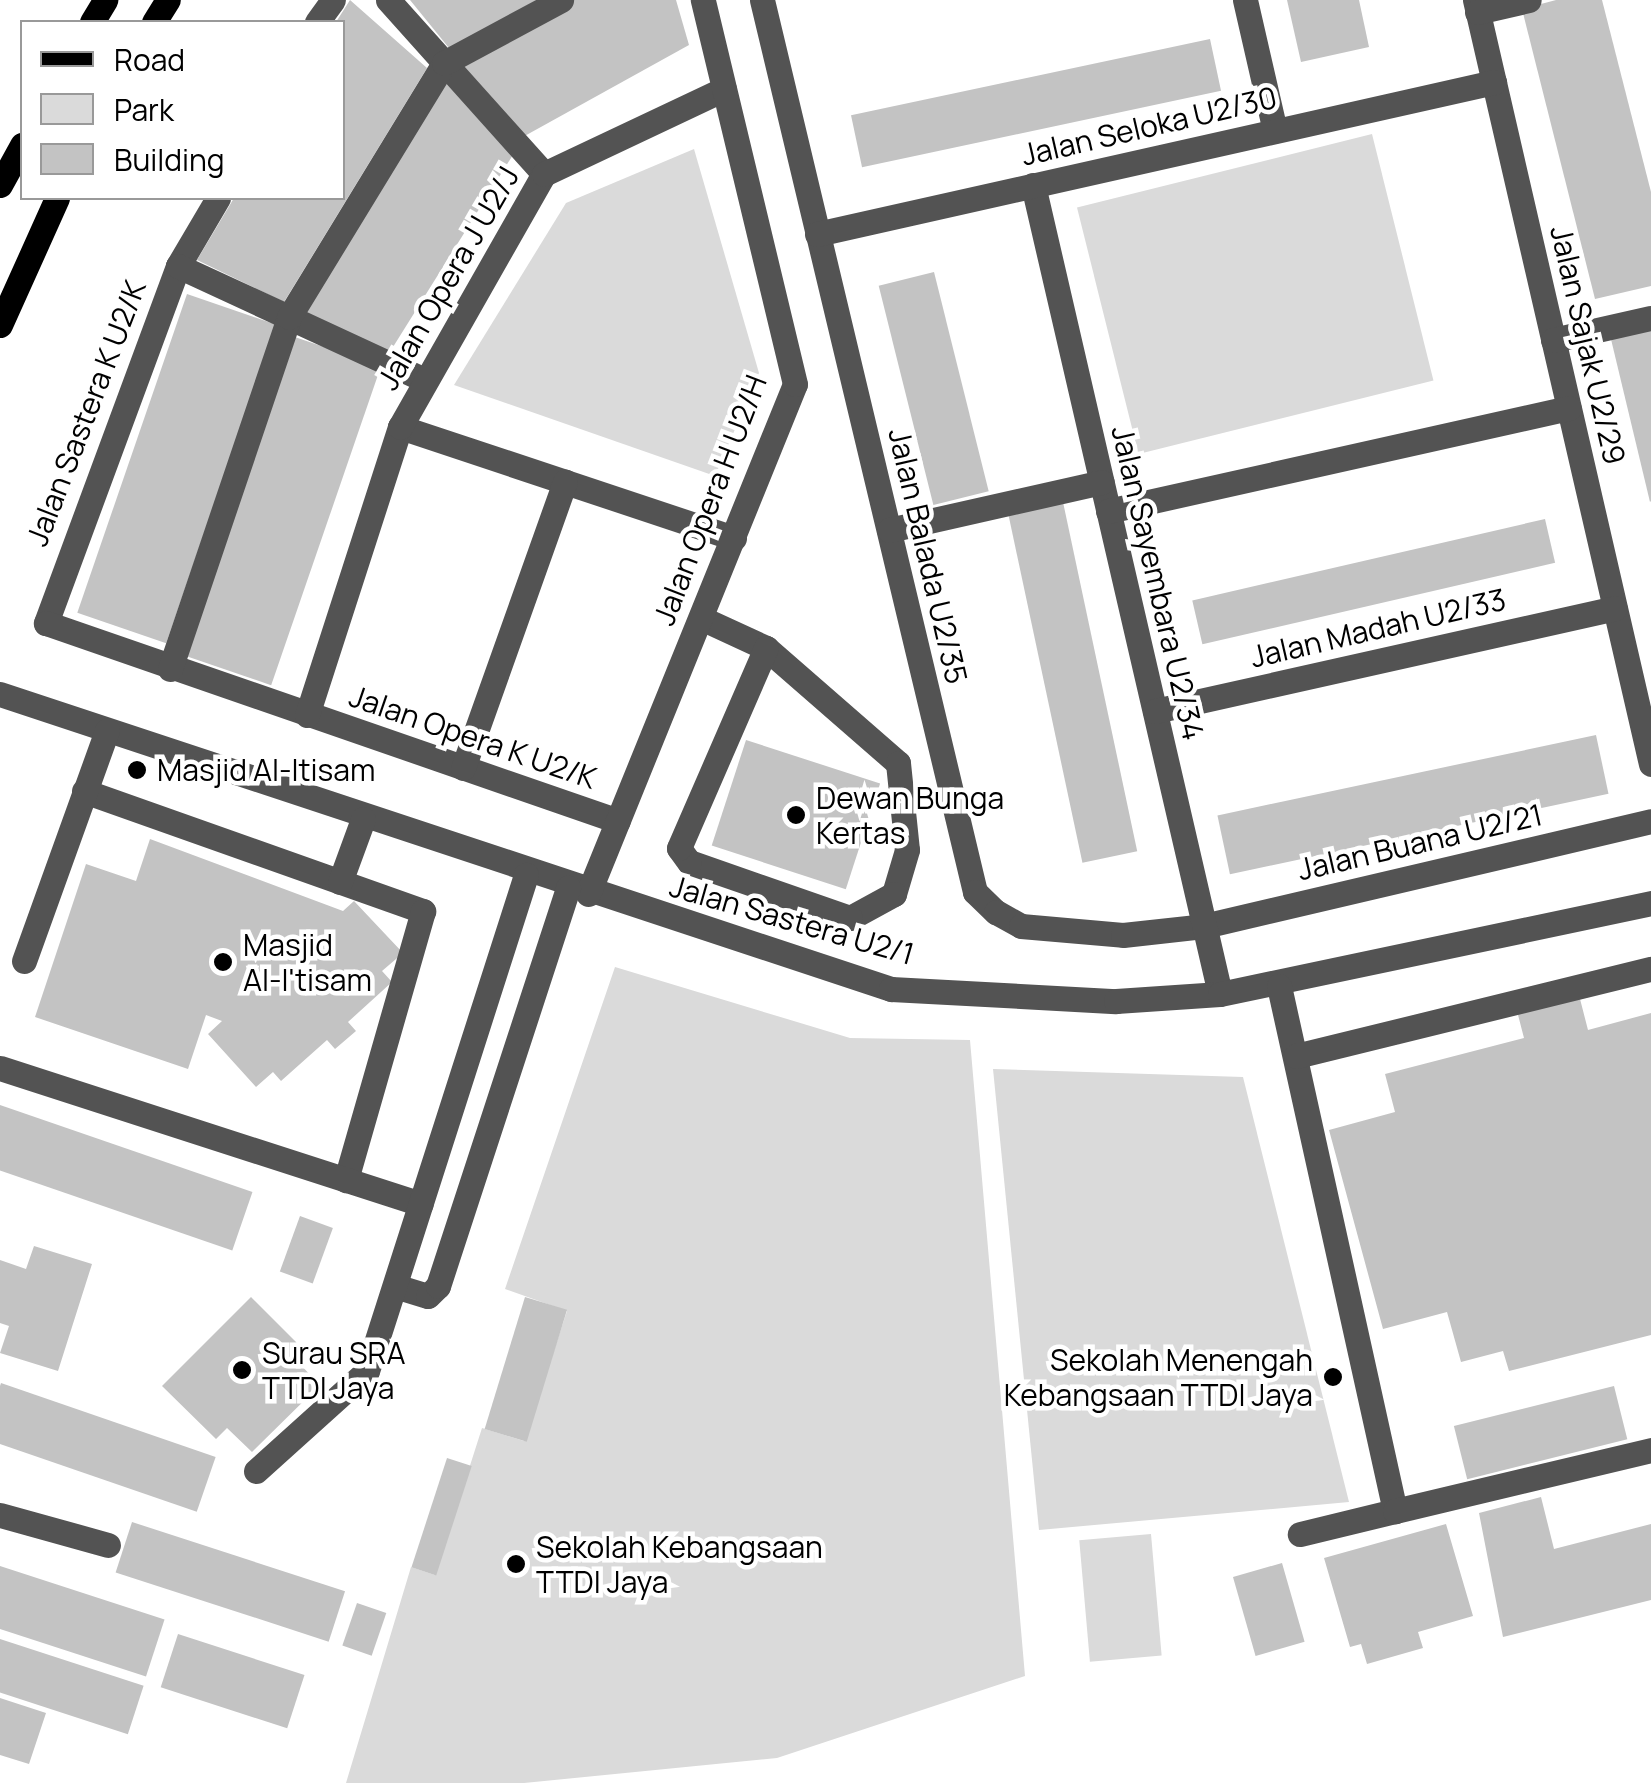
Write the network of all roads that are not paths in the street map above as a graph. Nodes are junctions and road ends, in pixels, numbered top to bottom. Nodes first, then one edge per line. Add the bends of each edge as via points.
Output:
1 (388, 0) edge
2 (561, 0) edge
3 (703, 0) edge
4 (762, 0) edge
5 (1244, 0) edge
6 (1529, 0) edge
7 (1476, 6) edge
8 (444, 62) junction
9 (1494, 82) junction
10 (724, 89) junction
11 (1275, 131) junction
12 (20, 149) edge
13 (544, 174) junction
14 (0, 184) edge
15 (1034, 186) junction
16 (57, 200) edge
17 (217, 200) edge
18 (818, 234) junction
19 (178, 266) junction
20 (288, 317) junction
21 (1651, 318) edge
22 (0, 325) edge
23 (1553, 340) junction
24 (423, 379) junction
25 (1569, 408) junction
26 (400, 427) junction
27 (566, 482) junction
28 (1102, 482) junction
29 (1108, 511) junction
30 (888, 530) junction
31 (734, 538) junction
32 (1616, 608) junction
33 (701, 618) junction
34 (766, 648) junction
35 (170, 670) junction
36 (0, 694) edge
37 (1155, 711) junction
38 (306, 715) junction
39 (107, 731) junction
40 (1651, 764) edge
41 (463, 768) junction
42 (84, 791) junction
43 (362, 819) junction
44 (618, 821) junction
45 (1651, 821) edge
46 (526, 875) junction
47 (340, 882) junction
48 (578, 891) junction
49 (1651, 903) edge
50 (1204, 926) junction
51 (24, 960) dead end
52 (1651, 969) edge
53 (1278, 986) junction
54 (1220, 994) junction
55 (1296, 1056) junction
56 (0, 1068) edge
57 (346, 1180) junction
58 (421, 1204) junction
59 (395, 1286) junction
60 (1651, 1450) edge
61 (256, 1471) dead end
62 (1394, 1511) junction
63 (0, 1515) edge
64 (1300, 1534) dead end
65 (108, 1545) dead end

1 - 8 street
2 - 8 street
3 - 10 street, Jalan Opera H U2/H
4 - 18 street, Jalan Balada U2/35
5 - 11 street
6 - 7 street
7 - 9 street, Jalan Sajak U2/29
8 - 13 street
8 - 20 street
9 - 11 street, Jalan Seloka U2/30
9 - 23 street, Jalan Sajak U2/29
10 - 13 street, Jalan Opera J U2/J
10 - 31 street, Jalan Opera H U2/H via 795,384
11 - 15 street, Jalan Seloka U2/30
12 - 14 main road
13 - 24 street, Jalan Opera J U2/J
15 - 18 street, Jalan Seloka U2/30
15 - 28 street, Jalan Sayembara U2/34
16 - 22 main road
17 - 19 street, Jalan Sastera K U2/K
18 - 30 street, Jalan Balada U2/35
19 - 20 street
19 - 35 street, Jalan Sastera K U2/K via 43,613 54,630
20 - 24 street
20 - 35 street
21 - 23 street
23 - 25 street, Jalan Sajak U2/29
24 - 26 street, Jalan Opera J U2/J
25 - 29 street
25 - 32 street, Jalan Sajak U2/29
26 - 27 street
26 - 38 street, Jalan Opera J U2/J
27 - 31 street
27 - 41 street
28 - 29 street, Jalan Sayembara U2/34
28 - 30 street
29 - 37 street, Jalan Sayembara U2/34
30 - 50 street, Jalan Balada U2/35 via 975,892 1021,926 1123,936
31 - 33 street, Jalan Opera H U2/H
32 - 37 street, Jalan Madah U2/33
32 - 40 street, Jalan Sajak U2/29
33 - 34 street
33 - 44 street, Jalan Opera H U2/H
34 - 34 street via 898,763 907,850 894,894 850,918 689,862 679,848
35 - 38 street, Jalan Sastera K U2/K
36 - 39 street, Jalan Sastera U2/1
37 - 50 street, Jalan Sayembara U2/34
38 - 41 street, Jalan Opera K U2/K
39 - 42 street
39 - 43 street, Jalan Sastera U2/1
41 - 44 street, Jalan Opera K U2/K
42 - 47 street
42 - 51 street
43 - 46 street, Jalan Sastera U2/1
43 - 47 street
44 - 48 street, Jalan Opera H U2/H
45 - 50 street, Jalan Buana U2/21
46 - 48 street, Jalan Sastera U2/1
46 - 58 street
47 - 57 street via 423,911 426,924
48 - 54 street, Jalan Sastera U2/1 via 891,989 1116,1001
48 - 59 street, Jalan Opera H U2/H via 438,1286 428,1296
49 - 53 street, Jalan Sastera U2/1
50 - 54 street, Jalan Sayembara U2/34
52 - 55 street
53 - 54 street, Jalan Sastera U2/1
53 - 55 street
55 - 62 street
56 - 57 street
57 - 58 street
58 - 59 street
59 - 61 street via 367,1371
60 - 62 street
62 - 64 street
63 - 65 street

